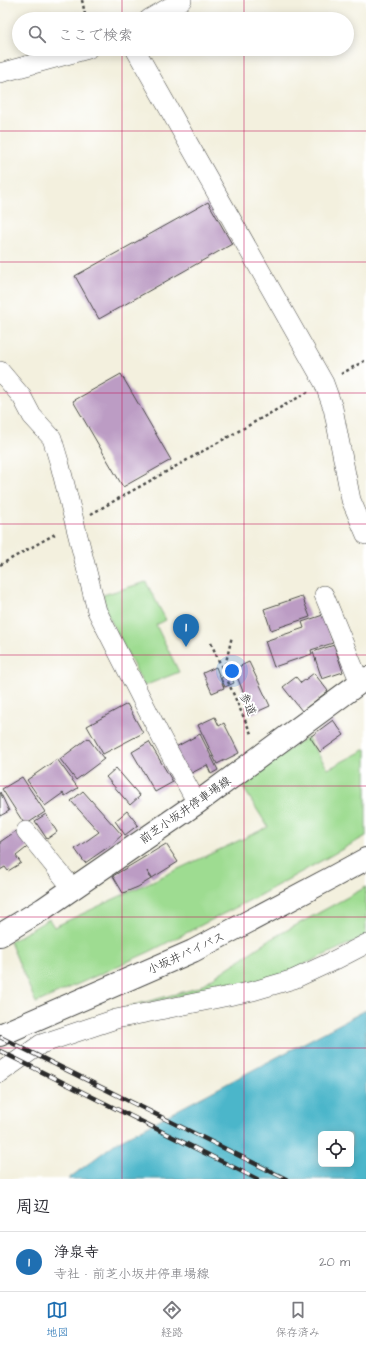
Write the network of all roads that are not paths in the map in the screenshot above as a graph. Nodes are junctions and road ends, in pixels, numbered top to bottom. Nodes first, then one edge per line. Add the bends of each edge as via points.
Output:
1 (182, 0) edge
2 (161, 12) edge
3 (62, 56) edge
4 (139, 56) edge
5 (0, 73) edge
6 (0, 371) edge
7 (366, 535) edge
8 (324, 595) dead end
9 (363, 681) edge
10 (197, 803) junction
11 (26, 832) dead end
12 (366, 859) edge
13 (73, 889) junction
14 (0, 935) edge
15 (366, 944) edge
16 (0, 1035) edge
17 (0, 1073) edge

1 - 2 street
3 - 5 street
4 - 7 street via 324,383 333,408 351,500
6 - 10 street via 22,397 32,416 52,438 97,611
8 - 9 street
9 - 10 main road, 前芝小坂井停車場線
10 - 13 main road, 前芝小坂井停車場線
11 - 13 street
12 - 16 main road, 小坂井バイパス via 193,951
13 - 14 main road, 前芝小坂井停車場線
15 - 17 street via 294,979 253,991 116,1019 41,1044

